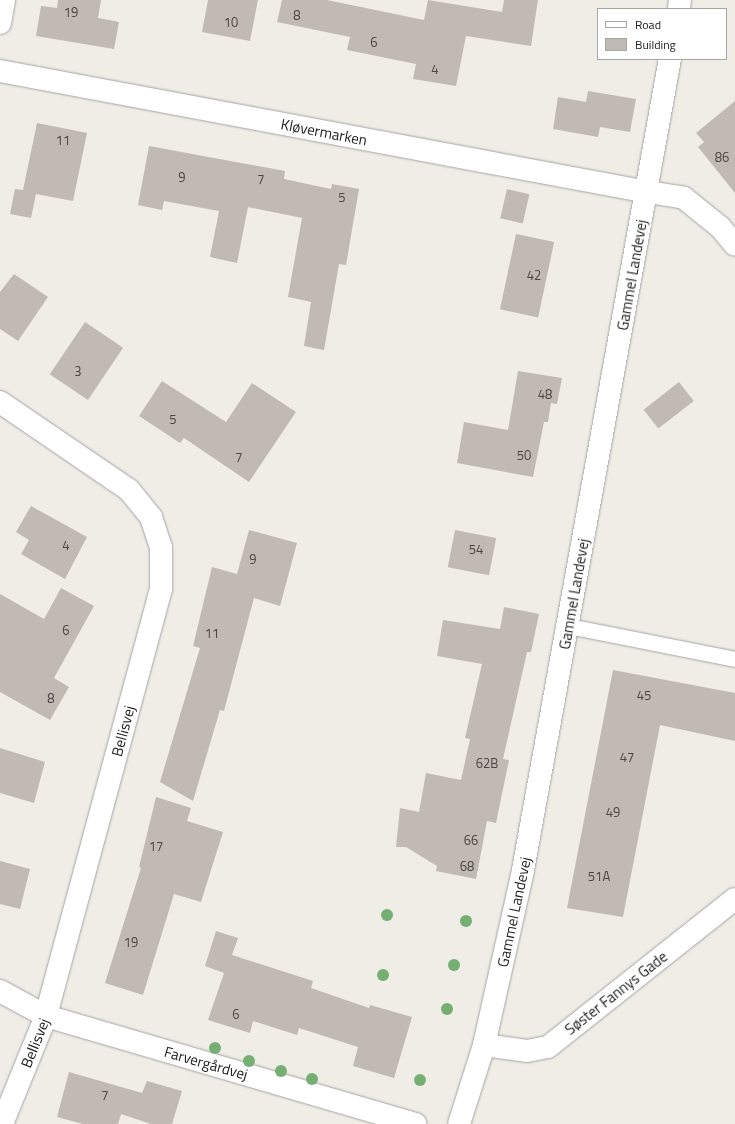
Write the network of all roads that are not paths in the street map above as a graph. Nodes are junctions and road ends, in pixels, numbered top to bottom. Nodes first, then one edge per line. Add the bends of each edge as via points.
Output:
1 (4, 0) edge
2 (0, 23) edge
3 (670, 60) edge
4 (0, 72) edge
5 (648, 192) junction
6 (735, 245) edge
7 (0, 402) edge
8 (569, 626) junction
9 (735, 659) edge
10 (735, 899) edge
11 (0, 991) edge
12 (46, 1016) junction
13 (484, 1045) junction
14 (2, 1124) edge
15 (416, 1124) edge
16 (459, 1124) edge

1 - 2 street
3 - 5 street, Gammel Landevej
4 - 5 street, Kløvermarken
5 - 6 street, Kløvermarken via 684,198 720,227
5 - 8 street, Gammel Landevej
7 - 12 street, Bellisvej via 129,490 151,517 161,547 162,589
8 - 9 lane
8 - 13 street, Gammel Landevej via 523,870
10 - 13 street, Søster Fannys Gade via 548,1047 527,1051
11 - 12 street, Farvergårdvej
12 - 14 street, Bellisvej
12 - 15 street, Farvergårdvej
13 - 16 street, Gammel Landevej

